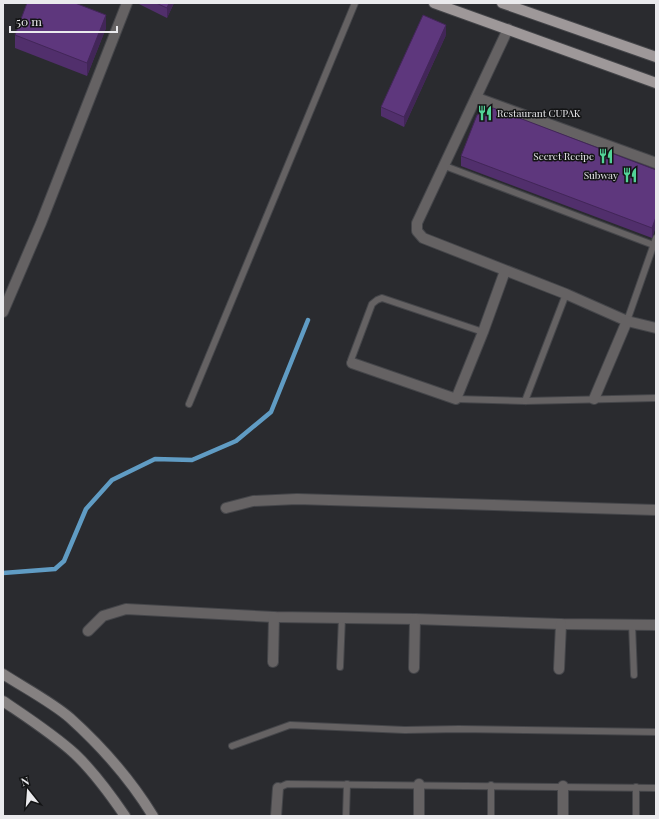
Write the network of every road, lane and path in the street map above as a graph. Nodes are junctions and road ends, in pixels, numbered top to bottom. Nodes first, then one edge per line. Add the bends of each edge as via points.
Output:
1 (127, 3) edge
2 (355, 3) edge
3 (434, 3) edge
4 (502, 3) edge
5 (508, 29) junction
6 (656, 57) edge
7 (656, 83) edge
8 (477, 98) junction
9 (656, 163) edge
10 (445, 166) junction
11 (656, 238) edge
12 (655, 246) edge
13 (505, 271) junction
14 (566, 294) junction
15 (3, 312) edge
16 (627, 322) junction
17 (656, 328) edge
18 (484, 332) junction
19 (352, 363) joint
20 (656, 398) edge
21 (456, 399) junction
22 (594, 399) junction
23 (525, 401) junction
24 (189, 404) dead end
25 (226, 508) dead end
26 (656, 510) edge
27 (274, 617) junction
28 (342, 617) junction
29 (415, 619) junction
30 (561, 624) junction
31 (632, 624) junction
32 (656, 625) edge
33 (88, 631) dead end
34 (273, 662) dead end
35 (340, 667) dead end
36 (414, 668) dead end
37 (559, 670) dead end
38 (3, 674) edge
39 (634, 676) dead end
40 (3, 701) edge
41 (656, 732) edge
42 (232, 746) dead end
43 (347, 784) junction
44 (419, 784) junction
45 (491, 785) junction
46 (563, 786) junction
47 (636, 787) junction
48 (278, 788) joint
49 (656, 788) edge
50 (125, 816) edge
51 (153, 816) edge
52 (276, 816) edge
53 (346, 816) edge
54 (419, 816) edge
55 (491, 816) edge
56 (563, 816) edge
57 (636, 816) edge

1 - 15 street via 41,223
2 - 24 lane
3 - 5 main road
4 - 6 main road
5 - 7 main road
5 - 8 street
8 - 9 street
8 - 10 street
10 - 12 lane
10 - 13 street via 418,223 417,231 423,238
11 - 12 lane
12 - 16 lane
13 - 14 street
13 - 18 street
14 - 16 street
14 - 23 lane
16 - 17 street
16 - 22 street
18 - 19 lane via 382,298 372,304
18 - 21 street
19 - 21 street
20 - 22 lane
21 - 23 lane
22 - 23 lane
25 - 26 street via 253,501 297,499
27 - 28 street
27 - 33 street via 126,609 103,616
27 - 34 street
28 - 29 street
28 - 35 lane
29 - 30 street
29 - 36 street
30 - 31 street
30 - 37 street
31 - 32 street
31 - 39 lane
38 - 51 main road via 69,717 115,764
40 - 50 main road via 44,729 75,755 107,790
41 - 42 lane via 405,730 290,725
43 - 44 lane
43 - 48 lane via 287,784
43 - 53 lane
44 - 45 lane
44 - 54 street
45 - 46 lane
45 - 55 lane
46 - 47 lane
46 - 56 street
47 - 49 lane
47 - 57 lane
48 - 52 street

